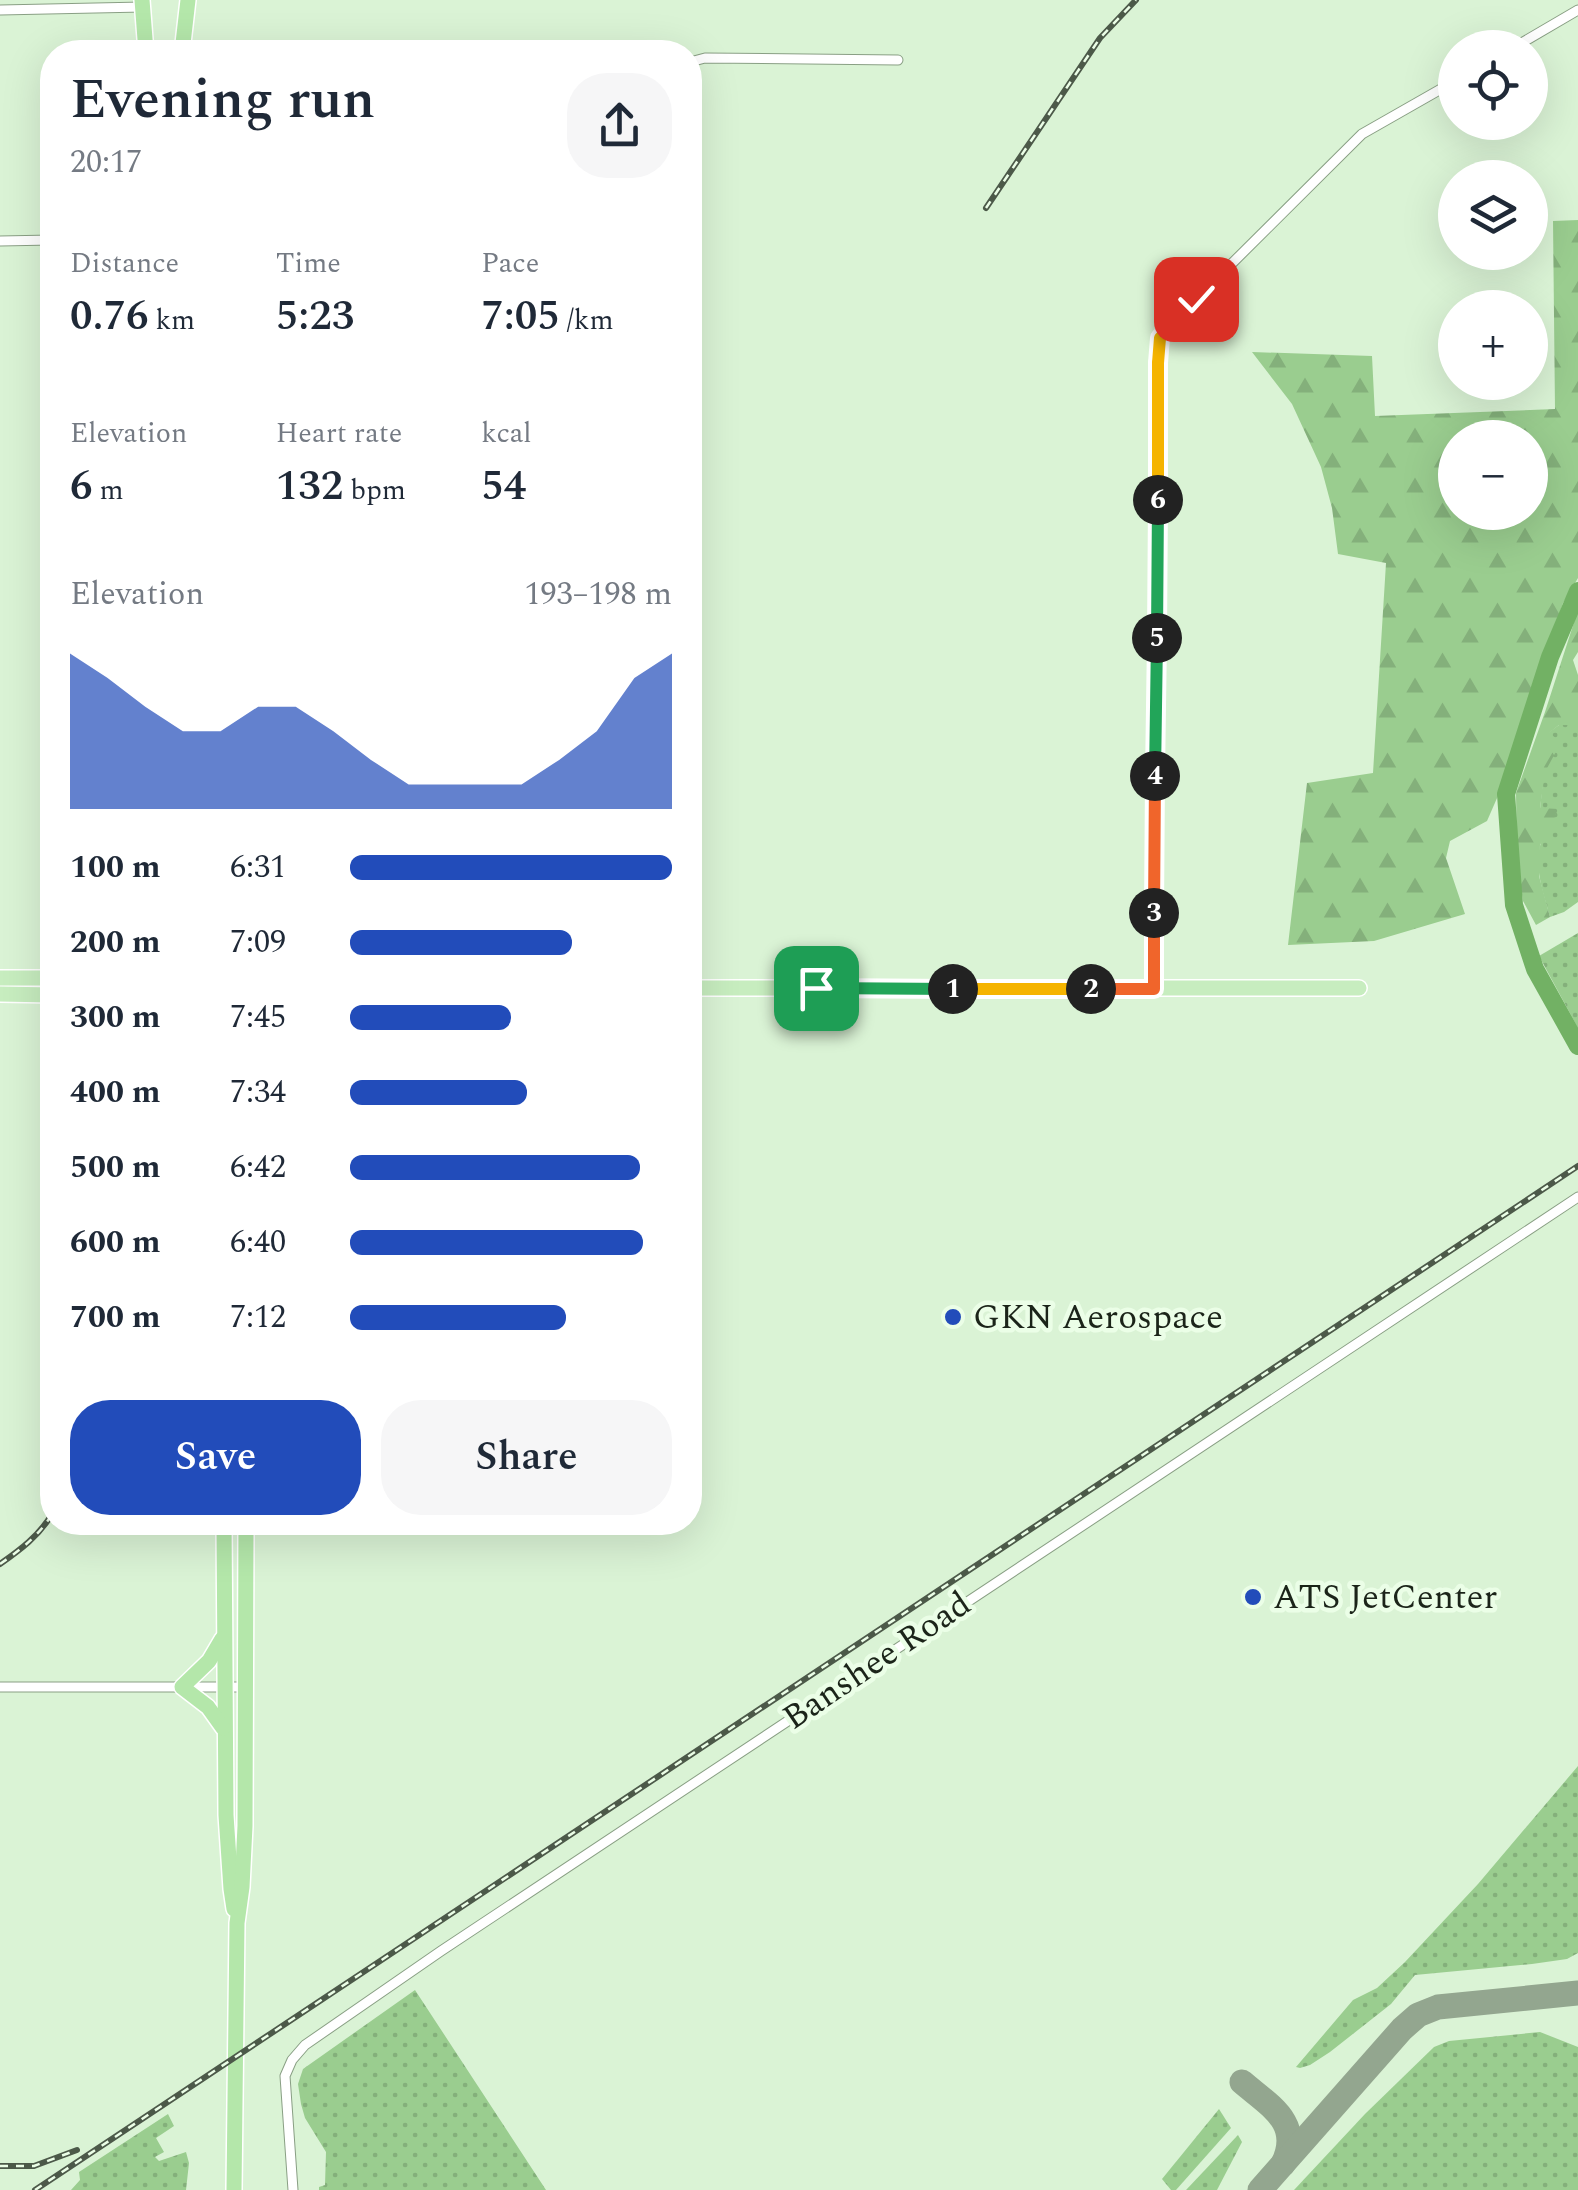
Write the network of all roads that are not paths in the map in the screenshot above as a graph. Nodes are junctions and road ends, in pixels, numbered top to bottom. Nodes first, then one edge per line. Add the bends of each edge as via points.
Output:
1 (188, 0) edge
2 (143, 4) edge
3 (0, 10) edge
4 (1578, 10) edge
5 (1544, 30) edge
6 (145, 40) edge
7 (183, 40) edge
8 (702, 59) edge
9 (898, 60) dead end
10 (1438, 91) edge
11 (40, 240) edge
12 (0, 241) edge
13 (0, 978) edge
14 (40, 978) edge
15 (702, 988) edge
16 (1359, 988) dead end
17 (1154, 989) junction
18 (0, 994) edge
19 (40, 995) edge
20 (1578, 1197) edge
21 (224, 1535) edge
22 (246, 1535) edge
23 (224, 1636) junction
24 (0, 1687) edge
25 (182, 1687) junction
26 (225, 1687) junction
27 (246, 1687) junction
28 (225, 1732) junction
29 (237, 1923) junction
30 (233, 2187) edge
31 (293, 2190) edge

1 - 7 highway
2 - 3 street
2 - 6 highway
4 - 5 street
8 - 9 street
10 - 17 street via 1362,134 1160,338
11 - 12 street
13 - 14 main road
15 - 17 main road
16 - 17 main road
18 - 19 main road
20 - 31 street, Banshee Road via 306,2045 285,2076
21 - 23 highway
22 - 27 highway
23 - 25 highway
23 - 26 highway
24 - 25 street
25 - 26 street
25 - 28 highway via 214,1713
26 - 27 street
26 - 28 highway
27 - 29 highway
28 - 29 highway
29 - 30 highway

